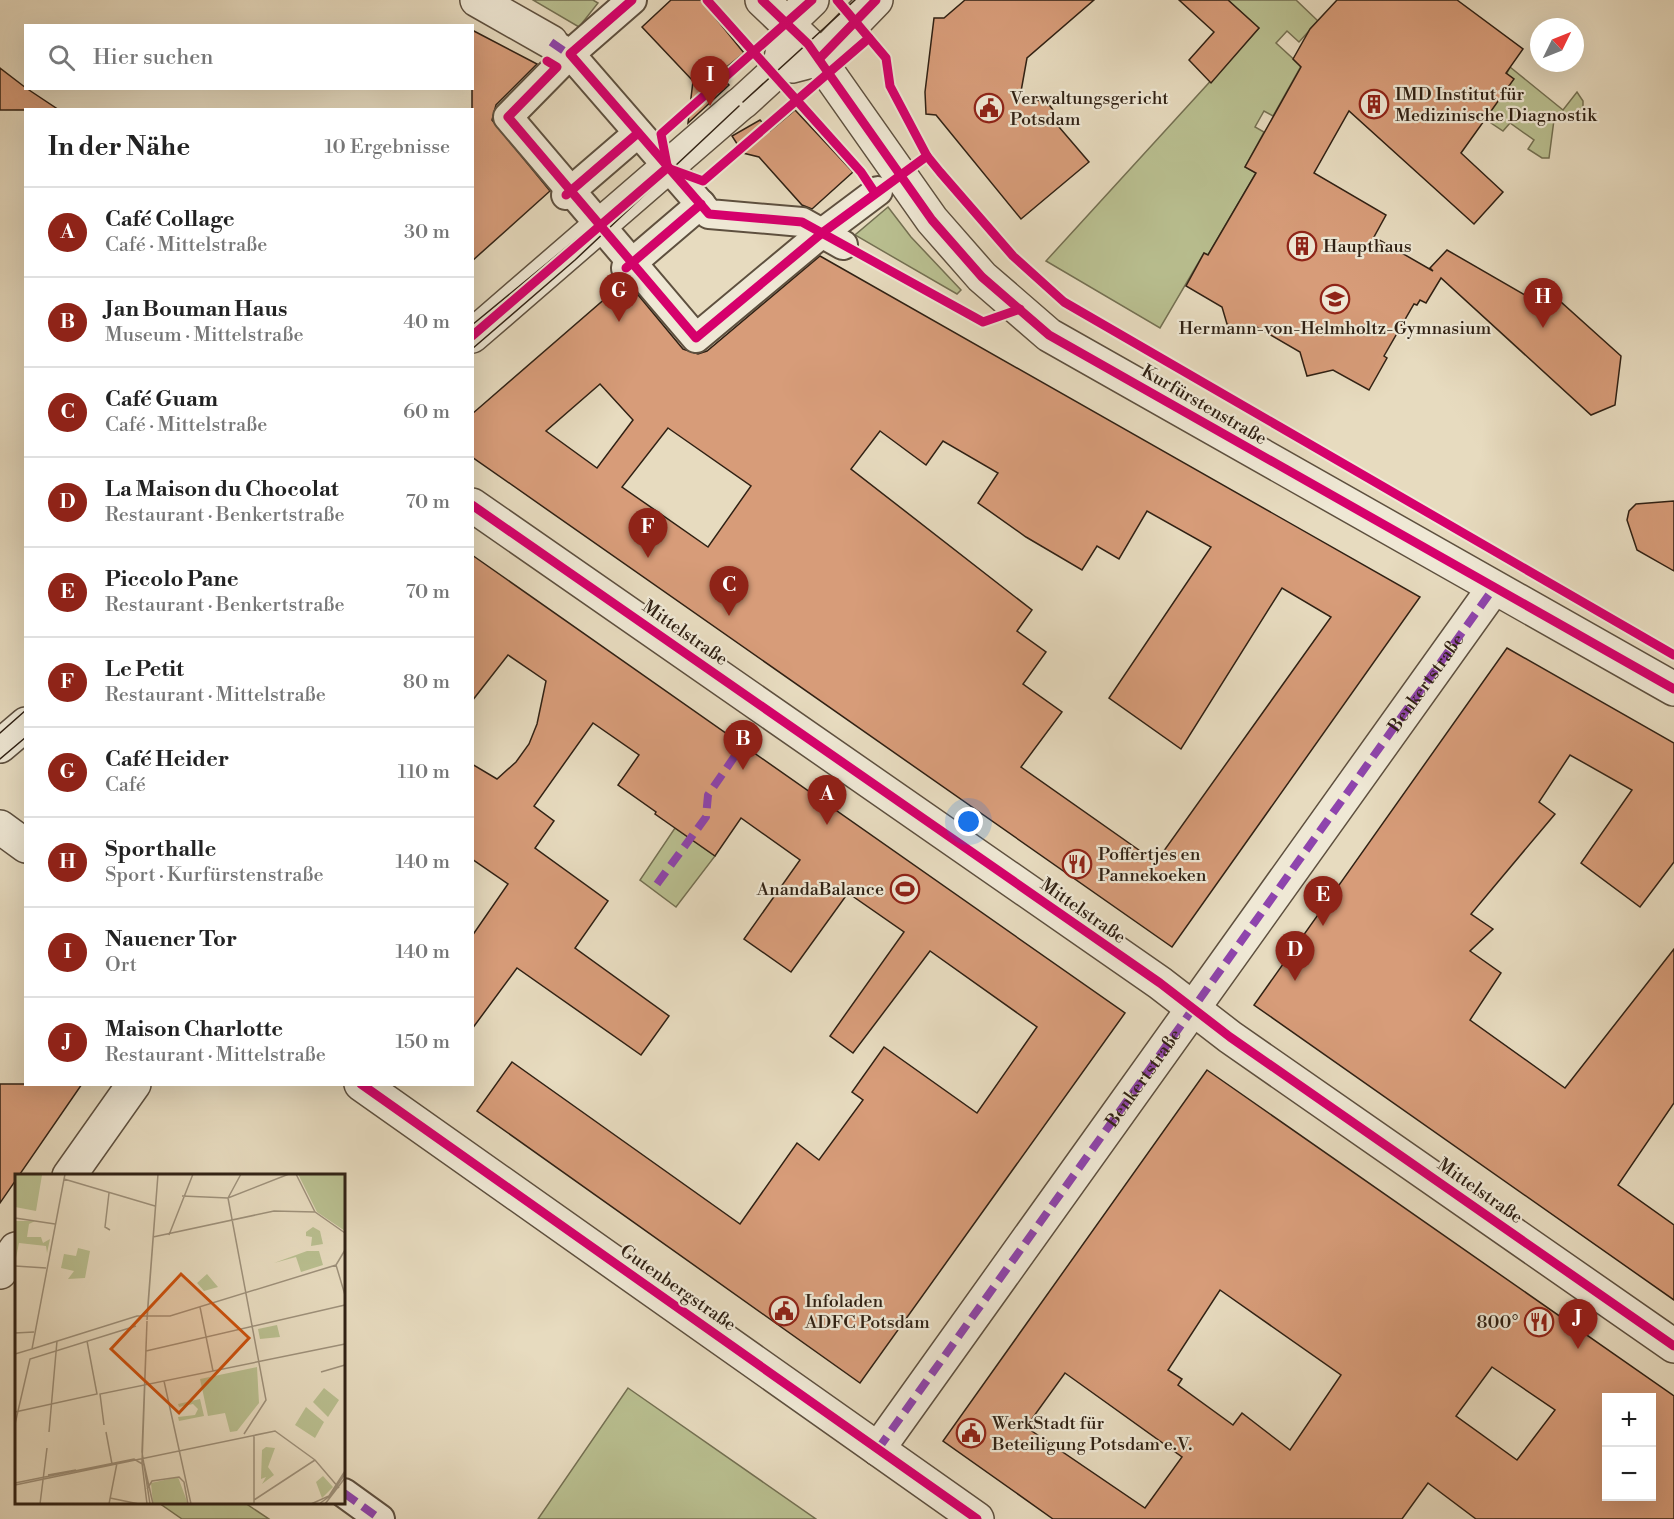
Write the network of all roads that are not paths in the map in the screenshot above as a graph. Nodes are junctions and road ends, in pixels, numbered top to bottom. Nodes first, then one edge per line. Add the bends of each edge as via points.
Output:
1 (477, 0) edge
2 (762, 0) edge
3 (812, 0) edge
4 (876, 0) edge
5 (623, 3) edge
6 (805, 42) junction
7 (556, 56) junction
8 (779, 69) junction
9 (638, 133) junction
10 (667, 168) junction
11 (878, 191) dead end
12 (569, 192) junction
13 (701, 204) junction
14 (602, 226) junction
15 (833, 239) junction
16 (629, 265) junction
17 (474, 334) edge
18 (474, 506) edge
19 (1493, 589) junction
20 (1674, 689) edge
21 (24, 726) edge
22 (0, 746) edge
23 (0, 827) edge
24 (24, 845) edge
25 (1192, 1008) junction
26 (133, 1086) edge
27 (364, 1086) edge
28 (70, 1174) edge
29 (15, 1250) edge
30 (0, 1272) edge
31 (1674, 1346) edge
32 (878, 1449) junction
33 (345, 1494) edge
34 (380, 1519) edge
35 (977, 1519) edge

1 - 7 street
2 - 6 street, Kurfürstenstraße
3 - 6 street
4 - 6 street
5 - 7 street
6 - 8 street
6 - 8 street
6 - 19 street, Kurfürstenstraße via 932,220 982,277 1049,335
7 - 9 street
7 - 12 street via 508,117
8 - 10 street
9 - 10 street
9 - 12 street
10 - 13 street
10 - 14 street
11 - 15 street
12 - 14 street
13 - 15 street via 709,214 802,222
13 - 16 street
14 - 16 street
14 - 17 street
15 - 16 street via 791,263 696,338
18 - 25 street, Mittelstraße
19 - 20 street, Kurfürstenstraße
19 - 25 street, Benkertstraße
21 - 22 street
23 - 24 street
25 - 31 street, Mittelstraße
25 - 32 street, Benkertstraße
26 - 28 street
27 - 32 street, Gutenbergstraße
29 - 30 street
32 - 35 street, Gutenbergstraße
33 - 34 street

